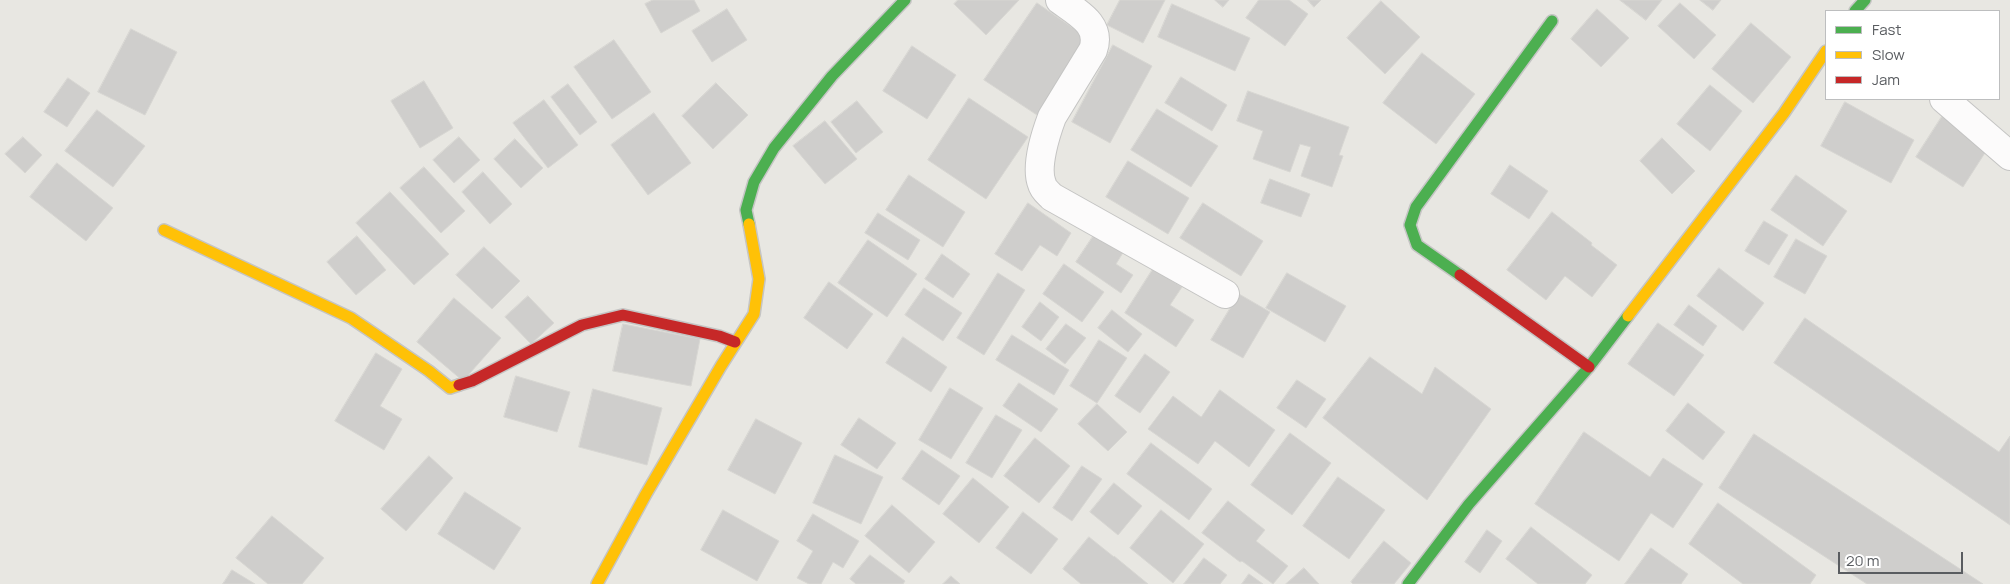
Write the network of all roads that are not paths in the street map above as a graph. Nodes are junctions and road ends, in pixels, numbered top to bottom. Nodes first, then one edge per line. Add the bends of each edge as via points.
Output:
1 (905, 0) edge
2 (1060, 0) edge
3 (1865, 0) edge
4 (1856, 10) edge
5 (1552, 21) dead end
6 (1825, 53) edge
7 (1945, 100) edge
8 (2010, 156) edge
9 (164, 230) dead end
10 (1225, 294) dead end
11 (735, 342) junction
12 (1589, 366) junction
13 (597, 584) edge
14 (1408, 584) edge

1 - 11 street via 832,76 774,148 754,182 746,210 759,279 754,314
2 - 10 street via 1093,28 1096,40 1052,117 1044,141 1042,186 1052,197
3 - 4 street
5 - 12 street via 1416,207 1410,225 1417,245
6 - 12 street via 1784,113
7 - 8 street
9 - 11 street via 352,318 450,388 472,381 582,325 623,315
11 - 13 street
12 - 14 street via 1469,504

